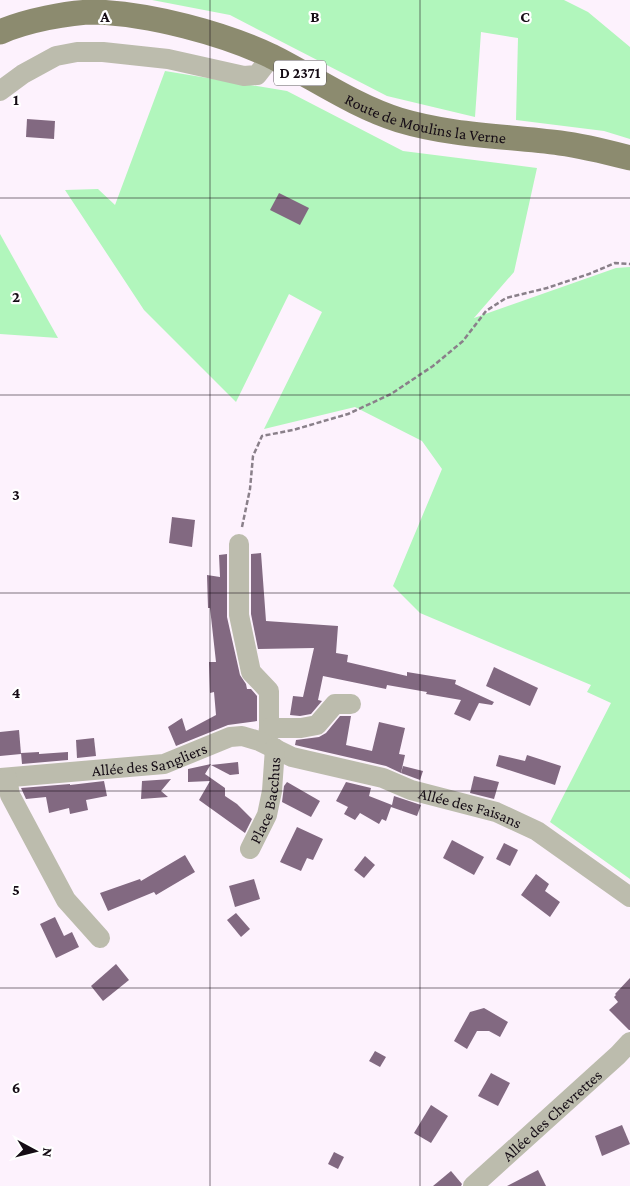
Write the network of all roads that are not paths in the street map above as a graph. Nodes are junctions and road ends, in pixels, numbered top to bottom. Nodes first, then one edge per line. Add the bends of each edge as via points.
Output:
1 (0, 32) edge
2 (271, 56) junction
3 (0, 91) edge
4 (630, 158) edge
5 (239, 544) road end
6 (351, 704) dead end
7 (270, 740) junction
8 (292, 758) joint
9 (4, 778) edge
10 (250, 849) dead end
11 (630, 896) edge
12 (100, 938) dead end
13 (630, 1042) edge
14 (473, 1186) edge

1 - 2 main road, Route de Moulins la Verne / D 2371 via 46,18 94,12 138,16 195,30
2 - 3 street via 257,75 244,76 168,59 77,52 56,56
2 - 4 main road, Route de Moulins la Verne / D 2371 via 398,120 438,130 561,143
5 - 7 street, Place Bacchus via 239,616 251,672 269,692
6 - 7 street via 335,704 317,725
7 - 8 street, Allée des Sangliers
7 - 9 street, Allée des Sangliers via 230,737 164,764
7 - 10 street, Place Bacchus via 272,791 267,815
8 - 11 street, Allée des Faisans via 383,778 411,790 496,812 537,831
9 - 12 street via 66,900
13 - 14 street, Allée des Chevrettes

